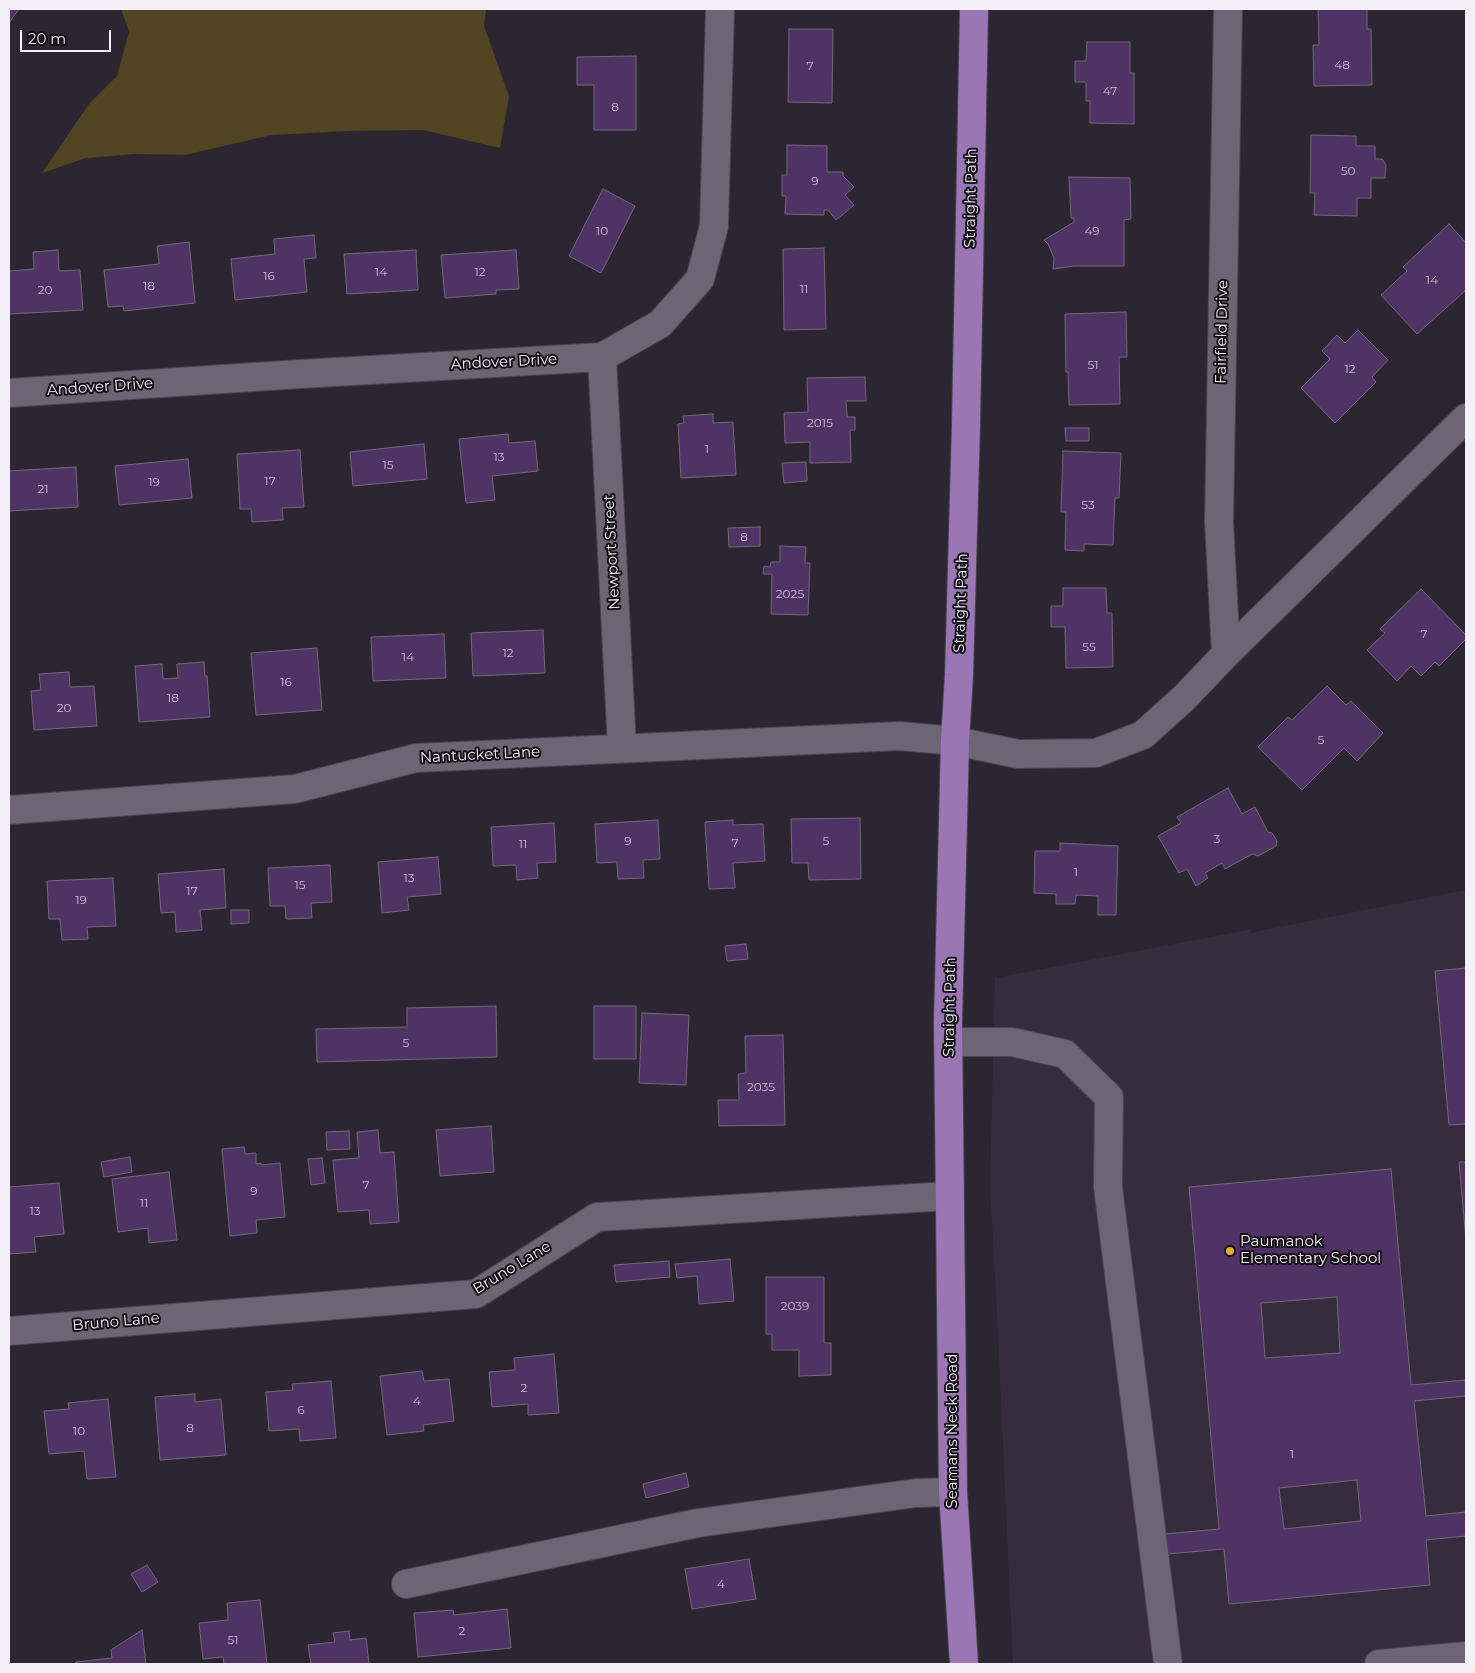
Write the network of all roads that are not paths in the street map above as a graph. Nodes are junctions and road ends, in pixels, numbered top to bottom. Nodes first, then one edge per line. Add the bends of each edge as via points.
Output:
1 (720, 9) edge
2 (974, 9) edge
3 (1228, 9) edge
4 (602, 357) junction
5 (9, 393) edge
6 (1466, 418) edge
7 (1226, 654) junction
8 (955, 741) junction
9 (622, 748) junction
10 (9, 810) edge
11 (948, 1042) junction
12 (949, 1196) junction
13 (9, 1331) edge
14 (953, 1492) junction
15 (406, 1584) dead end
16 (1466, 1656) edge
17 (964, 1664) edge
18 (1168, 1664) edge
19 (1393, 1664) edge

1 - 4 street, Andover Drive via 714,226 700,279 660,324
2 - 8 main road, Straight Path via 966,433
3 - 7 street, Fairfield Drive via 1219,522
4 - 5 street, Andover Drive
4 - 9 street, Newport Street
6 - 7 street
7 - 8 street via 1184,698 1143,734 1096,753 1018,754
8 - 9 street, Nantucket Lane via 900,736
8 - 11 main road, Straight Path
9 - 10 street, Nantucket Lane via 416,758 295,789
11 - 12 main road, Straight Path
11 - 18 street via 1012,1042 1065,1054 1109,1097 1108,1187
12 - 13 street, Bruno Lane via 597,1217 476,1294
12 - 14 main road, Seamans Neck Road
14 - 15 street via 916,1493 698,1523
14 - 17 main road, Seamans Neck Road
16 - 19 street

